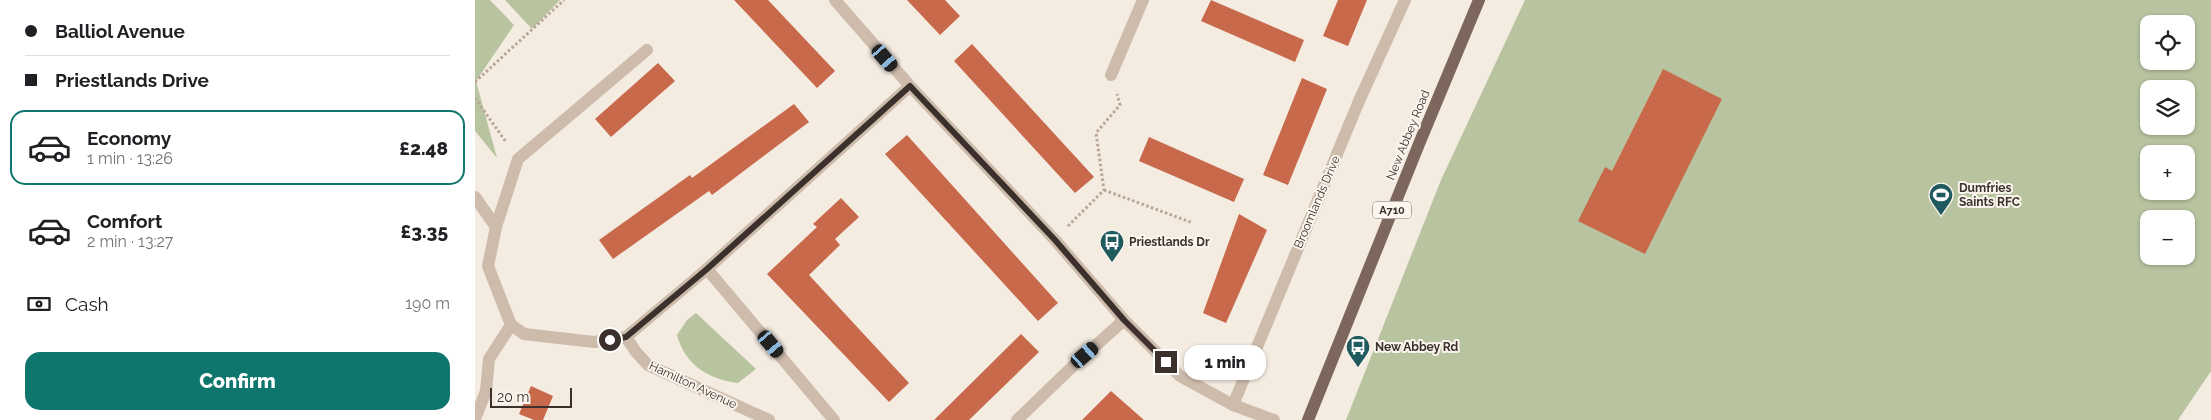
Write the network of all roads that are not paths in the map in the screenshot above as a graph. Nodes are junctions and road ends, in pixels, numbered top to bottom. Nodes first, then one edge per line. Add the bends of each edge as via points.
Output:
1 (835, 0) edge
2 (1143, 0) edge
3 (1405, 0) edge
4 (1479, 0) edge
5 (647, 50) dead end
6 (1111, 74) road end
7 (910, 86) junction
8 (475, 197) edge
9 (496, 226) junction
10 (707, 269) junction
11 (1124, 320) junction
12 (511, 325) junction
13 (626, 337) junction
14 (1233, 405) junction
15 (475, 419) edge
16 (769, 420) edge
17 (834, 420) edge
18 (1017, 420) edge
19 (1274, 420) edge
20 (1308, 420) edge

1 - 7 street
2 - 6 street
3 - 14 street, Broomlands Drive via 1359,101
4 - 20 main road, New Abbey Road / A710
5 - 9 street via 518,159
7 - 10 street
7 - 11 street via 1055,240
8 - 9 street
9 - 12 street via 489,266
10 - 13 street
10 - 17 street
11 - 14 street via 1180,376
11 - 18 street
12 - 13 street via 524,334 594,342
12 - 15 street via 489,359 486,392
13 - 16 street, Hamilton Avenue via 648,366
14 - 19 street

